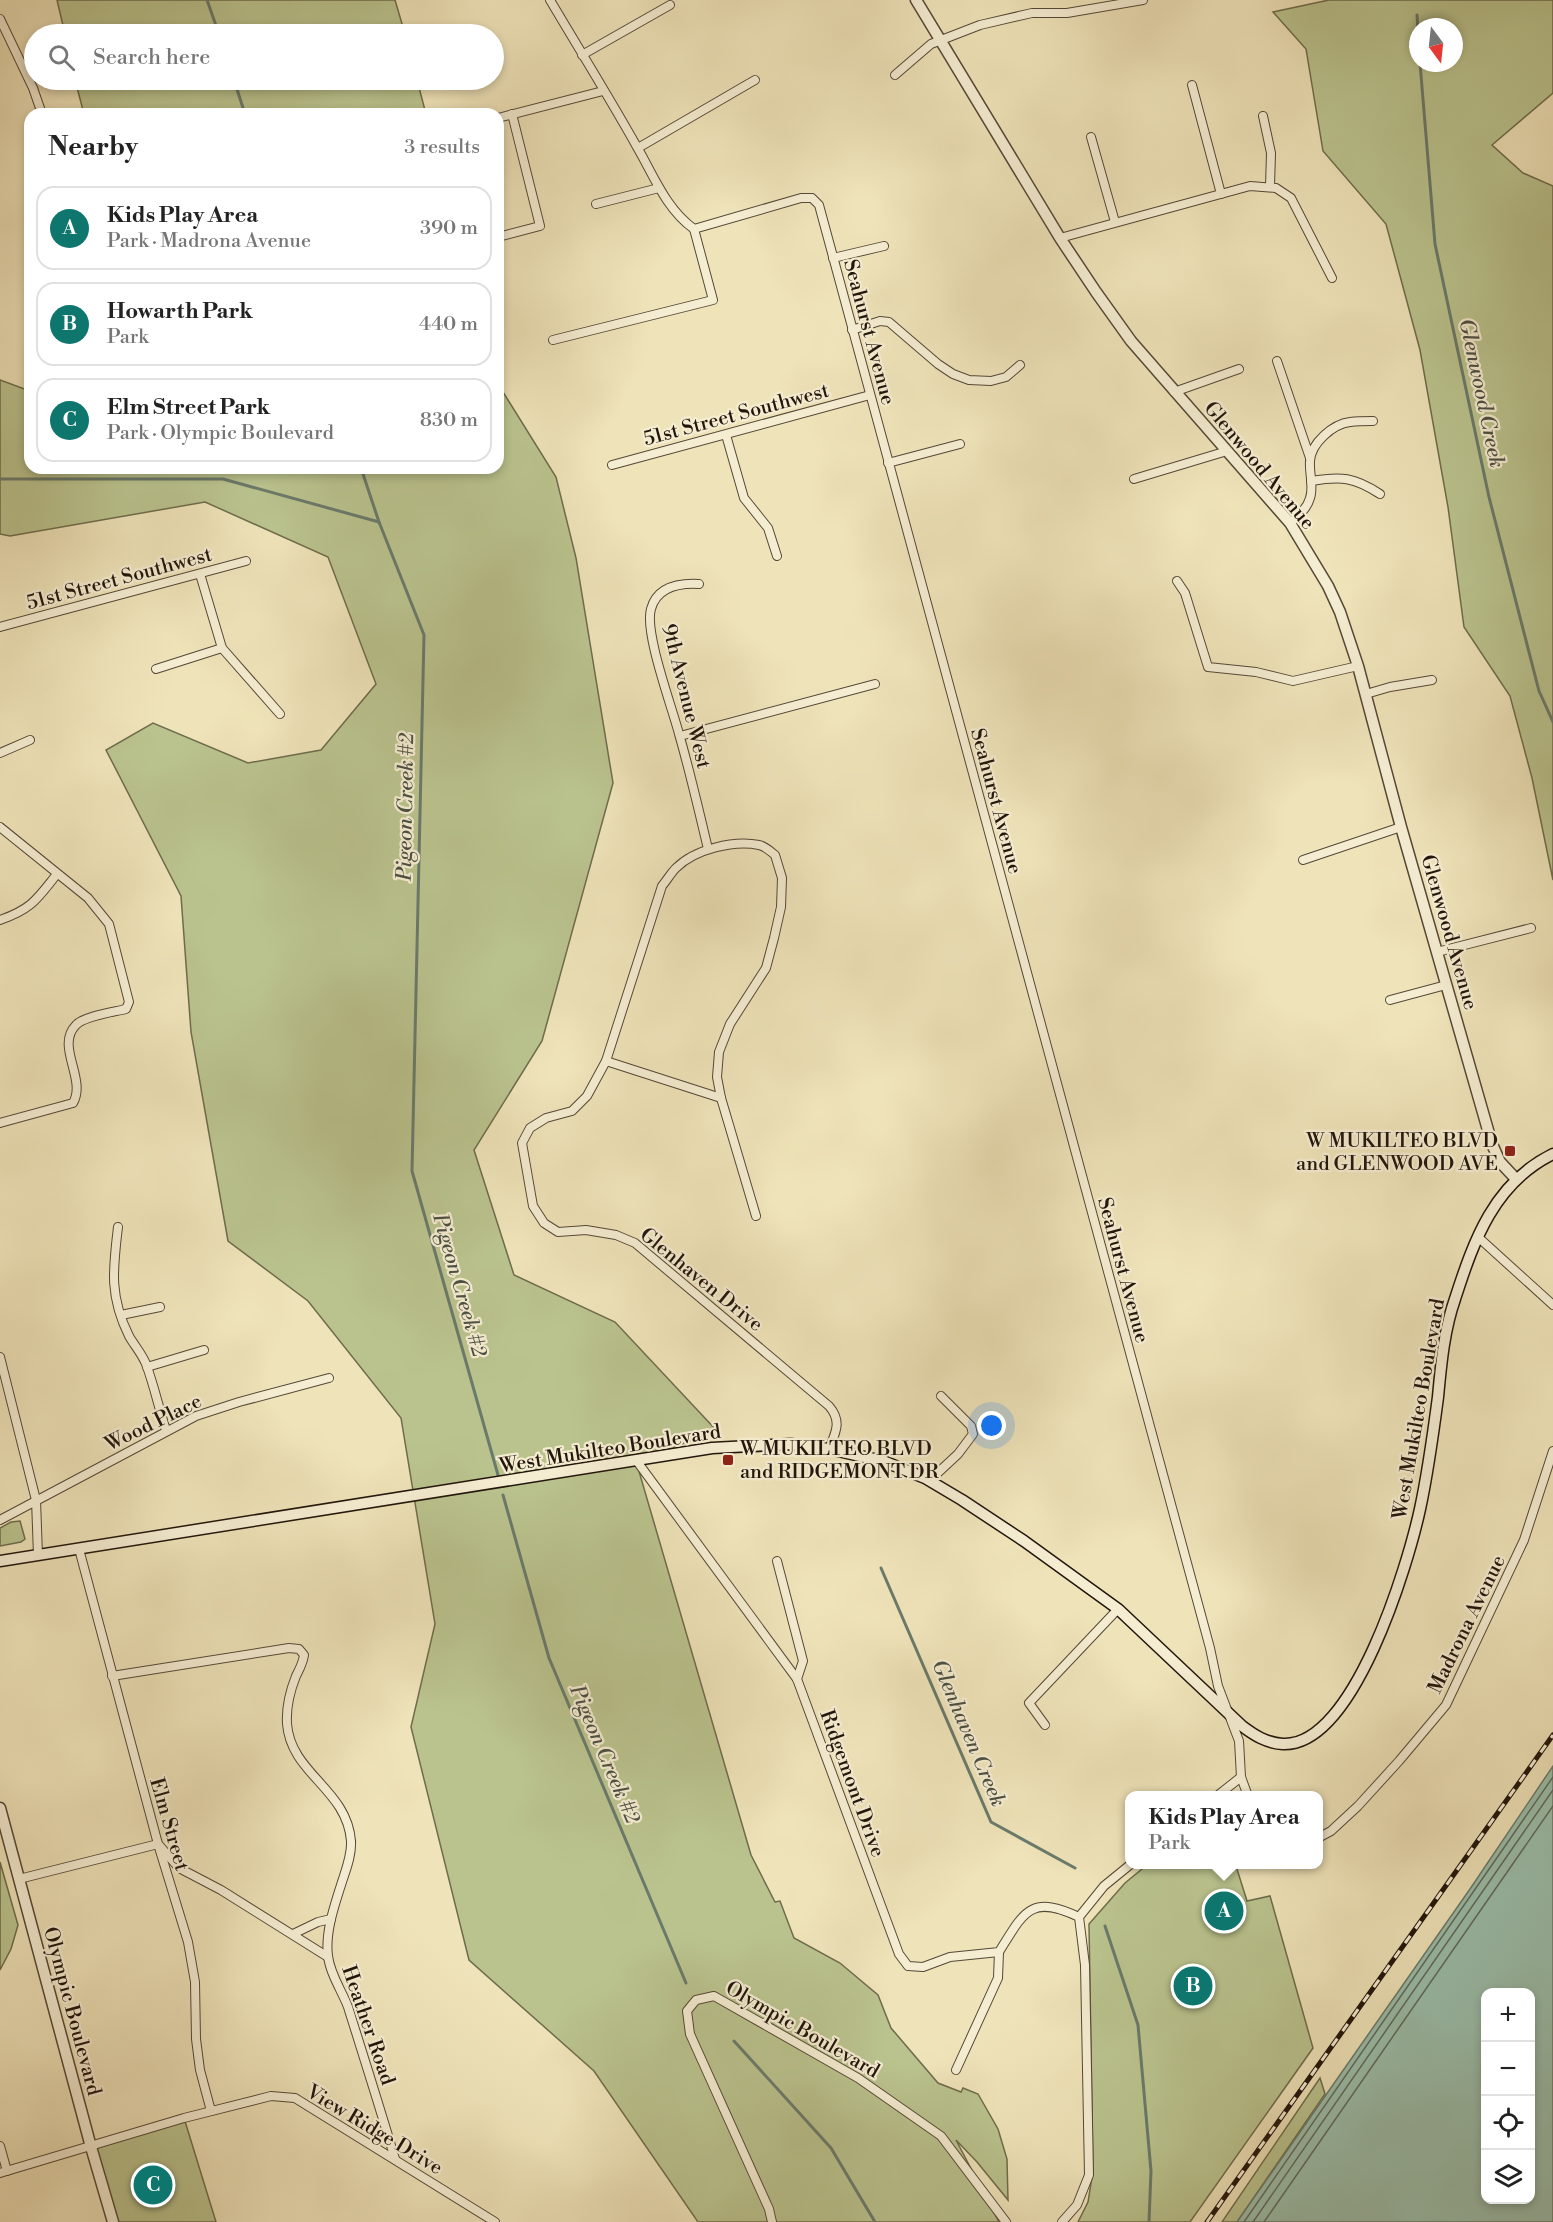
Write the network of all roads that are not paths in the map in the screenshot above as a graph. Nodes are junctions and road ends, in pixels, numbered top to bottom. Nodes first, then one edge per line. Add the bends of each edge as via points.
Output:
1 (550, 0) edge
2 (916, 0) edge
3 (1143, 0) edge
4 (670, 5) dead end
5 (0, 19) edge
6 (941, 42) junction
7 (582, 55) junction
8 (24, 69) edge
9 (895, 75) dead end
10 (755, 80) dead end
11 (1192, 85) dead end
12 (34, 90) edge
13 (603, 91) junction
14 (40, 108) edge
15 (512, 114) junction
16 (504, 116) edge
17 (1263, 116) dead end
18 (1091, 137) dead end
19 (638, 148) junction
20 (1270, 186) junction
21 (659, 188) junction
22 (1221, 194) junction
23 (596, 204) dead end
24 (1115, 222) junction
25 (694, 229) junction
26 (504, 235) edge
27 (1060, 238) junction
28 (884, 246) dead end
29 (833, 258) junction
30 (1332, 278) dead end
31 (852, 330) junction
32 (553, 340) dead end
33 (1277, 361) dead end
34 (1020, 365) dead end
35 (1239, 369) dead end
36 (1174, 392) junction
37 (870, 395) junction
38 (1373, 421) dead end
39 (726, 435) junction
40 (960, 444) dead end
41 (1227, 451) junction
42 (1310, 458) junction
43 (888, 463) junction
44 (612, 465) dead end
45 (1134, 478) dead end
46 (1311, 481) junction
47 (1380, 494) dead end
48 (1290, 523) junction
49 (777, 556) dead end
50 (246, 561) dead end
51 (200, 574) junction
52 (1177, 581) dead end
53 (699, 584) dead end
54 (0, 627) edge
55 (222, 648) junction
56 (1358, 666) junction
57 (156, 669) dead end
58 (1432, 680) dead end
59 (875, 684) dead end
60 (1366, 694) junction
61 (280, 714) dead end
62 (680, 736) junction
63 (30, 740) dead end
64 (0, 753) edge
65 (0, 827) edge
66 (1401, 827) junction
67 (708, 849) junction
68 (1303, 860) dead end
69 (57, 874) junction
70 (0, 920) edge
71 (1531, 928) dead end
72 (1437, 952) junction
73 (1446, 985) junction
74 (1390, 1000) dead end
75 (606, 1061) junction
76 (721, 1098) junction
77 (0, 1123) edge
78 (1553, 1154) edge
79 (1515, 1178) junction
80 (756, 1216) dead end
81 (118, 1227) dead end
82 (1478, 1237) junction
83 (1553, 1305) edge
84 (160, 1307) dead end
85 (121, 1315) junction
86 (204, 1350) dead end
87 (0, 1357) edge
88 (147, 1367) junction
89 (329, 1378) dead end
90 (941, 1396) dead end
91 (166, 1430) junction
92 (830, 1449) junction
93 (1553, 1450) edge
94 (636, 1460) junction
95 (929, 1481) junction
96 (36, 1500) junction
97 (0, 1520) edge
98 (79, 1550) junction
99 (38, 1555) junction
100 (777, 1561) dead end
101 (0, 1562) edge
102 (1118, 1609) junction
103 (112, 1676) junction
104 (797, 1679) junction
105 (1228, 1713) junction
106 (1045, 1725) dead end
107 (1241, 1777) junction
108 (1223, 1791) edge
109 (1246, 1791) edge
110 (0, 1808) edge
111 (1323, 1835) edge
112 (158, 1845) junction
113 (1125, 1869) edge
114 (19, 1879) junction
115 (1079, 1917) junction
116 (331, 1919) junction
117 (293, 1934) junction
118 (999, 1952) junction
119 (328, 1957) junction
120 (956, 2070) dead end
121 (211, 2111) junction
122 (0, 2146) edge
123 (91, 2147) junction
124 (395, 2159) junction
125 (3, 2172) edge
126 (113, 2222) edge
127 (495, 2222) edge
128 (772, 2222) edge
129 (1006, 2222) edge
130 (1062, 2222) edge

1 - 7 street
2 - 6 main road, Glenwood Avenue
3 - 6 street via 1067,13 1032,13 980,25
4 - 7 street
5 - 8 street
6 - 9 street via 931,44
6 - 27 main road, Glenwood Avenue
7 - 13 street
10 - 19 street
11 - 22 street
12 - 14 street
13 - 15 street
13 - 19 street
15 - 16 street
15 - 26 street via 540,225
17 - 20 street via 1271,153
18 - 24 street
19 - 21 street
20 - 22 street via 1250,186
20 - 30 street via 1291,198
21 - 23 street
21 - 25 street via 680,219
22 - 24 street
24 - 27 street
25 - 29 street, Seahurst Avenue via 812,198 819,205
25 - 32 street via 712,300
27 - 36 main road, Glenwood Avenue via 1131,341
28 - 29 street
29 - 31 street, Seahurst Avenue
31 - 34 street via 889,322 938,364 969,380 1006,377
31 - 37 street, Seahurst Avenue
33 - 42 street
35 - 36 street
36 - 41 main road, Glenwood Avenue
37 - 39 street, 51st Street Southwest
37 - 43 street, Seahurst Avenue
38 - 42 street via 1348,422 1330,430
39 - 44 street, 51st Street Southwest
39 - 49 street via 744,498 768,528
40 - 43 street
41 - 45 street
41 - 48 main road, Glenwood Avenue
42 - 46 street
43 - 105 street, Seahurst Avenue
46 - 47 street via 1346,478
46 - 48 street via 1310,501
48 - 56 main road, Glenwood Avenue via 1328,586
50 - 51 street, 51st Street Southwest
51 - 54 street, 51st Street Southwest
51 - 55 street
52 - 56 street via 1185,593 1208,667 1293,681
53 - 62 street, 9th Avenue West via 683,583 668,588 650,610 649,630
55 - 57 street
55 - 61 street
56 - 60 main road, Glenwood Avenue
58 - 60 street
59 - 62 street
60 - 66 main road, Glenwood Avenue
62 - 67 street, 9th Avenue West
63 - 64 street
65 - 69 street
66 - 68 street
66 - 72 main road, Glenwood Avenue
67 - 75 street, Glenhaven Drive via 677,867 662,886
67 - 76 street via 761,845 775,855 782,878 782,908 766,968 730,1024 719,1053 717,1077
69 - 70 street via 22,913
69 - 77 street via 88,898 109,924 129,1002 126,1009 76,1024 68,1039 78,1089 73,1102
71 - 72 street
72 - 73 main road, Glenwood Avenue
73 - 74 street
73 - 79 main road, Glenwood Avenue via 1492,1144 1500,1162
75 - 76 street
75 - 92 street, Glenhaven Drive via 587,1096 572,1111 546,1118 530,1128 522,1143 533,1206 544,1223 558,1232 586,1230 615,1235 642,1249 835,1412 838,1422
76 - 80 street
78 - 79 main road, West Mukilteo Boulevard
79 - 82 main road, West Mukilteo Boulevard via 1492,1208
81 - 85 street via 113,1275
82 - 83 street
82 - 105 main road, West Mukilteo Boulevard via 1454,1301 1420,1511 1395,1594 1360,1677 1331,1719 1296,1742 1283,1744 1258,1738
84 - 85 street
85 - 88 street
86 - 88 street
87 - 96 street
88 - 91 street
89 - 91 street, Wood Place via 196,1416
90 - 95 street via 974,1434
91 - 96 street, Wood Place
92 - 94 main road, West Mukilteo Boulevard via 754,1445
92 - 95 main road, West Mukilteo Boulevard via 883,1461
93 - 111 street, Madrona Avenue via 1524,1540 1446,1705 1358,1806
94 - 98 main road, West Mukilteo Boulevard
94 - 104 street, Ridgemont Drive
95 - 102 main road, West Mukilteo Boulevard via 1024,1541
96 - 97 street, Wood Place
96 - 99 street
98 - 99 main road, West Mukilteo Boulevard
98 - 103 street, Elm Street
99 - 101 main road, West Mukilteo Boulevard
100 - 104 street via 803,1661
102 - 105 main road, West Mukilteo Boulevard
102 - 106 street via 1029,1703
103 - 112 street, Elm Street
103 - 116 street, Heather Road via 299,1649 304,1655 303,1663 287,1705 292,1747 306,1769 335,1798 345,1816 351,1842
104 - 118 street, Ridgemont Drive via 899,1954 908,1966 923,1967 950,1958
105 - 107 street, Seahurst Avenue via 1239,1741
107 - 108 street
107 - 109 street, Seahurst Avenue
110 - 114 main road, Olympic Boulevard
112 - 114 street
112 - 117 street via 179,1868
112 - 121 street, Elm Street via 188,1942 195,1982 200,2070
113 - 115 street via 1104,1886
114 - 123 main road, Olympic Boulevard
115 - 118 street via 1044,1905 1028,1910
115 - 130 street via 1085,1965 1089,2175 1077,2205
116 - 117 street
116 - 119 street, Heather Road
117 - 119 street
118 - 120 street via 998,1978
119 - 124 street, Heather Road via 347,2004
121 - 123 street, View Ridge Drive
121 - 124 street, View Ridge Drive via 271,2096 295,2098
122 - 125 street
123 - 125 street, View Ridge Drive
123 - 126 main road, Olympic Boulevard
124 - 127 street, View Ridge Drive
128 - 129 street, Olympic Boulevard via 690,2034 687,2011 696,2000 714,1996 858,2078 941,2136

